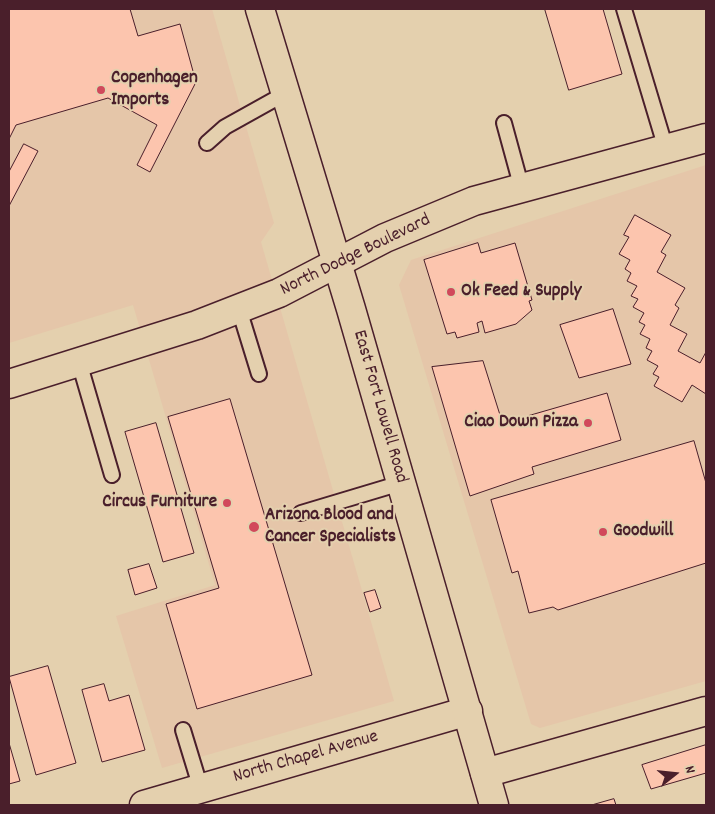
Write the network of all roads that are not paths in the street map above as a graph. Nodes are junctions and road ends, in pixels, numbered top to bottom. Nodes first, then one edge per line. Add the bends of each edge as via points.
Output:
1 (263, 9) edge
2 (624, 9) edge
3 (286, 93) junction
4 (504, 124) dead end
5 (706, 138) edge
6 (207, 143) dead end
7 (666, 149) junction
8 (522, 188) junction
9 (337, 262) junction
10 (239, 308) junction
11 (79, 362) junction
12 (259, 374) dead end
13 (9, 384) edge
14 (112, 475) dead end
15 (401, 483) junction
16 (301, 513) dead end
17 (468, 711) junction
18 (706, 711) edge
19 (183, 730) dead end
20 (485, 773) junction
21 (201, 789) junction
22 (144, 805) edge
23 (494, 805) edge

1 - 3 street, East Fort Lowell Road
2 - 7 lane
3 - 6 lane via 224,127
3 - 9 street, East Fort Lowell Road
4 - 8 lane
5 - 7 street, North Dodge Boulevard
7 - 8 street, North Dodge Boulevard
8 - 9 street, North Dodge Boulevard via 474,201
9 - 10 street, North Dodge Boulevard via 292,287
9 - 15 street, East Fort Lowell Road
10 - 11 street, North Dodge Boulevard
10 - 12 lane
11 - 13 street, North Dodge Boulevard
11 - 14 lane
15 - 16 lane
15 - 17 street, East Fort Lowell Road
17 - 20 street, East Fort Lowell Road
17 - 21 street, North Chapel Avenue
18 - 20 street
19 - 21 lane
20 - 23 street, East Fort Lowell Road
21 - 22 street, North Chapel Avenue

